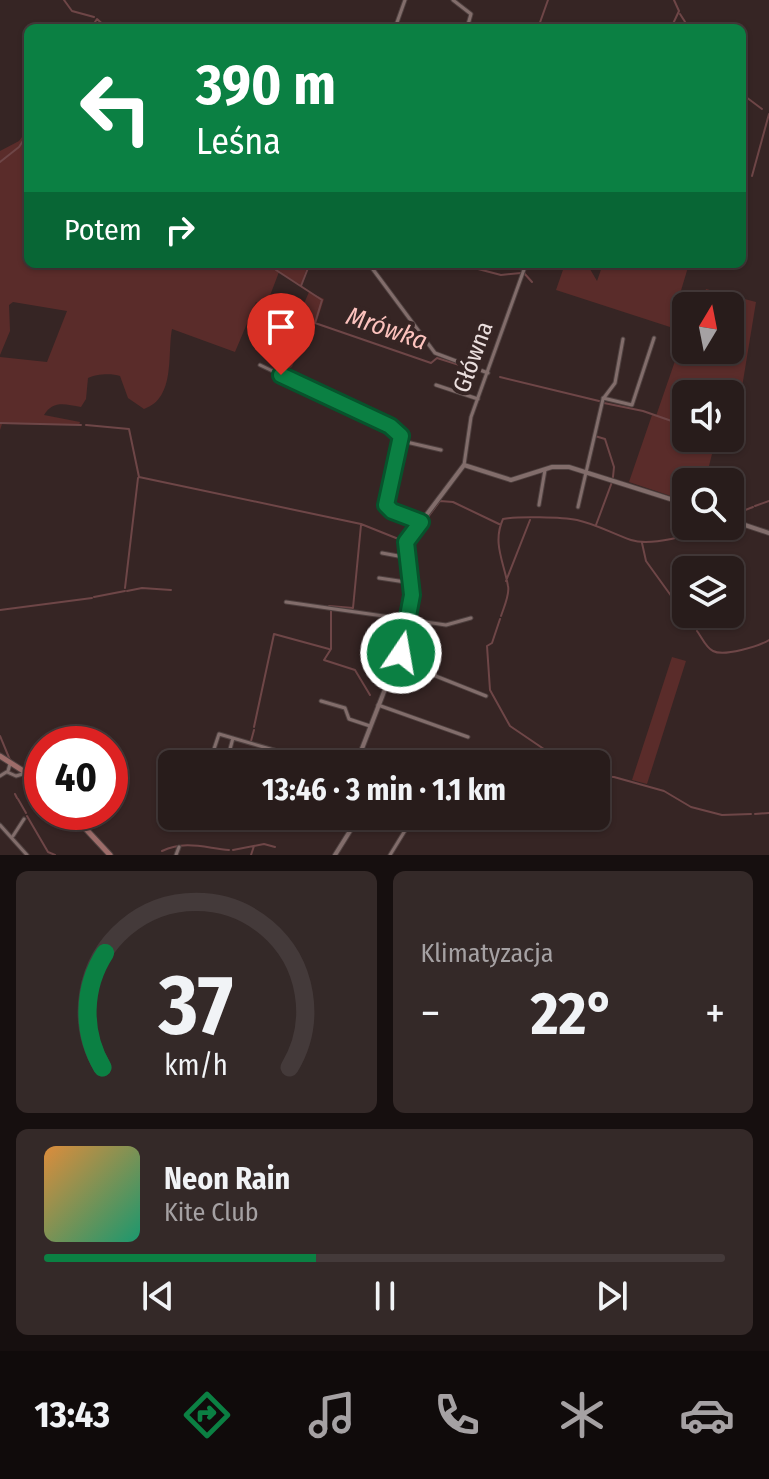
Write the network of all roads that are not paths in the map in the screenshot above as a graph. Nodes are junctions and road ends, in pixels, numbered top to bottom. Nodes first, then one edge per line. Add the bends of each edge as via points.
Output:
1 (405, 0) edge
2 (453, 0) edge
3 (396, 24) edge
4 (468, 24) edge
5 (372, 268) edge
6 (524, 268) edge
7 (654, 338) dead end
8 (623, 339) dead end
9 (260, 365) dead end
10 (488, 373) junction
11 (436, 385) dead end
12 (603, 398) junction
13 (478, 399) junction
14 (402, 441) junction
15 (441, 450) dead end
16 (464, 465) junction
17 (545, 470) junction
18 (586, 472) junction
19 (672, 500) edge
20 (539, 505) dead end
21 (578, 507) dead end
22 (421, 522) junction
23 (744, 525) edge
24 (769, 533) edge
25 (382, 553) dead end
26 (409, 558) junction
27 (379, 578) dead end
28 (412, 583) junction
29 (286, 602) dead end
30 (471, 618) dead end
31 (409, 619) junction
32 (394, 666) junction
33 (486, 696) dead end
34 (321, 701) dead end
35 (378, 705) junction
36 (370, 726) junction
37 (468, 737) dead end
38 (233, 738) junction
39 (214, 750) edge
40 (230, 750) edge
41 (270, 750) edge
42 (361, 750) edge
43 (0, 756) edge
44 (10, 764) junction
45 (0, 769) edge
46 (24, 772) edge
47 (3, 774) edge
48 (24, 774) edge
49 (24, 819) dead end
50 (0, 825) edge
51 (86, 830) edge
52 (350, 830) edge
53 (405, 830) edge
54 (11, 837) junction
55 (179, 847) dead end
56 (27, 855) edge
57 (109, 855) edge
58 (176, 855) edge
59 (335, 855) edge
60 (390, 855) edge

1 - 3 street
2 - 4 street via 471,14
5 - 10 street via 435,353
6 - 10 street, Główna
7 - 12 street via 632,405
8 - 12 street via 615,383
9 - 14 street via 397,430
10 - 13 street, Główna
11 - 13 street
12 - 18 street
13 - 16 street, Główna
14 - 15 street
14 - 22 street via 386,505
16 - 17 street via 514,481
16 - 22 street
17 - 18 street
17 - 20 street
18 - 19 street
18 - 21 street
22 - 26 street via 406,542
23 - 24 street
25 - 26 street
26 - 28 street
27 - 28 street
28 - 31 street
29 - 31 street
30 - 31 street via 442,624
31 - 32 street
32 - 33 street via 413,674 423,671
32 - 35 street
34 - 36 street via 346,709 350,720
35 - 36 street
35 - 37 street
36 - 42 street
38 - 39 street via 219,734
38 - 40 street
38 - 41 street
43 - 44 main road
44 - 46 main road
44 - 47 street
45 - 47 street
47 - 48 street
49 - 54 street
50 - 54 street
51 - 57 main road
52 - 59 street
53 - 60 street
54 - 56 street
55 - 58 street

